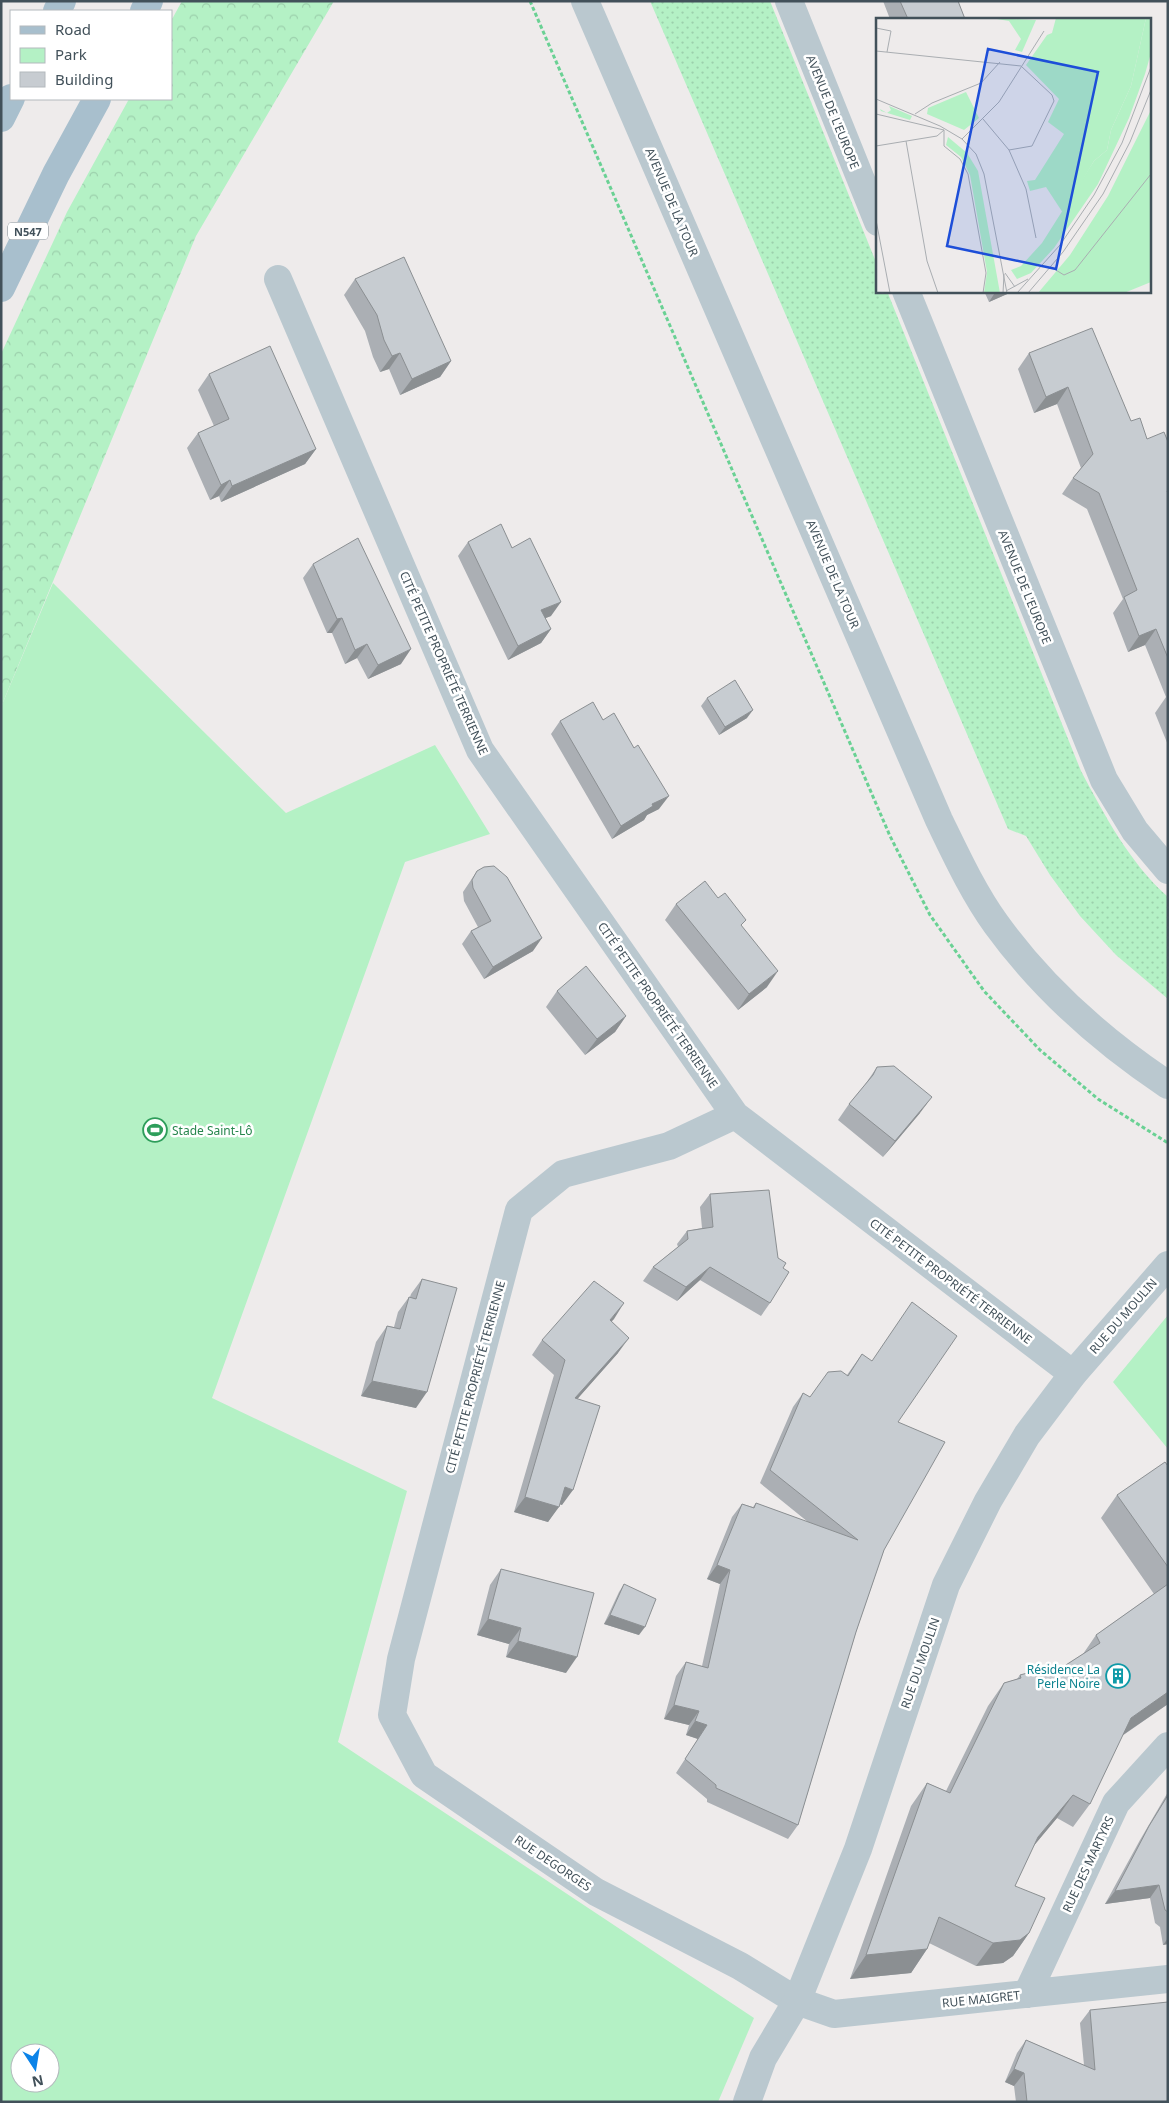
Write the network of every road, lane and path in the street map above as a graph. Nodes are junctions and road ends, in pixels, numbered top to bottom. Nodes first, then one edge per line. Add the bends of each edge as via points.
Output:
1 (586, 1) edge
2 (789, 1) edge
3 (10, 100) edge
4 (96, 100) edge
5 (1, 118) edge
6 (876, 217) edge
7 (278, 279) dead end
8 (1, 288) edge
9 (906, 292) edge
10 (1168, 870) edge
11 (1168, 1086) edge
12 (735, 1115) junction
13 (1168, 1265) edge
14 (1073, 1374) junction
15 (401, 1659) joint
16 (1168, 1746) edge
17 (1168, 1979) edge
18 (1028, 1994) junction
19 (796, 2001) junction
20 (747, 2102) edge

1 - 11 street, AVENUE DE LA TOUR via 965,872 996,923 1049,988 1110,1044
2 - 6 street, AVENUE DE L'EUROPE
3 - 5 main road
4 - 8 main road, N547 via 56,174
7 - 12 street, CITÉ PETITE PROPRIÉTÉ TERRIENNE via 480,750
9 - 10 street, AVENUE DE L'EUROPE via 1104,780 1134,831
12 - 14 street, CITÉ PETITE PROPRIÉTÉ TERRIENNE
12 - 15 street, CITÉ PETITE PROPRIÉTÉ TERRIENNE via 669,1146 563,1174 519,1210
13 - 14 street, RUE DU MOULIN
14 - 19 street, RUE DU MOULIN via 1022,1444 988,1501 946,1585 858,1849
15 - 19 street, RUE DEGORGES via 392,1715 424,1775 596,1892 740,1966
16 - 18 street, RUE DES MARTYRS via 1116,1803
17 - 18 street, RUE MAIGRET
18 - 19 street, RUE MAIGRET via 834,2014
19 - 20 street, RUE DU MOULIN via 763,2058

